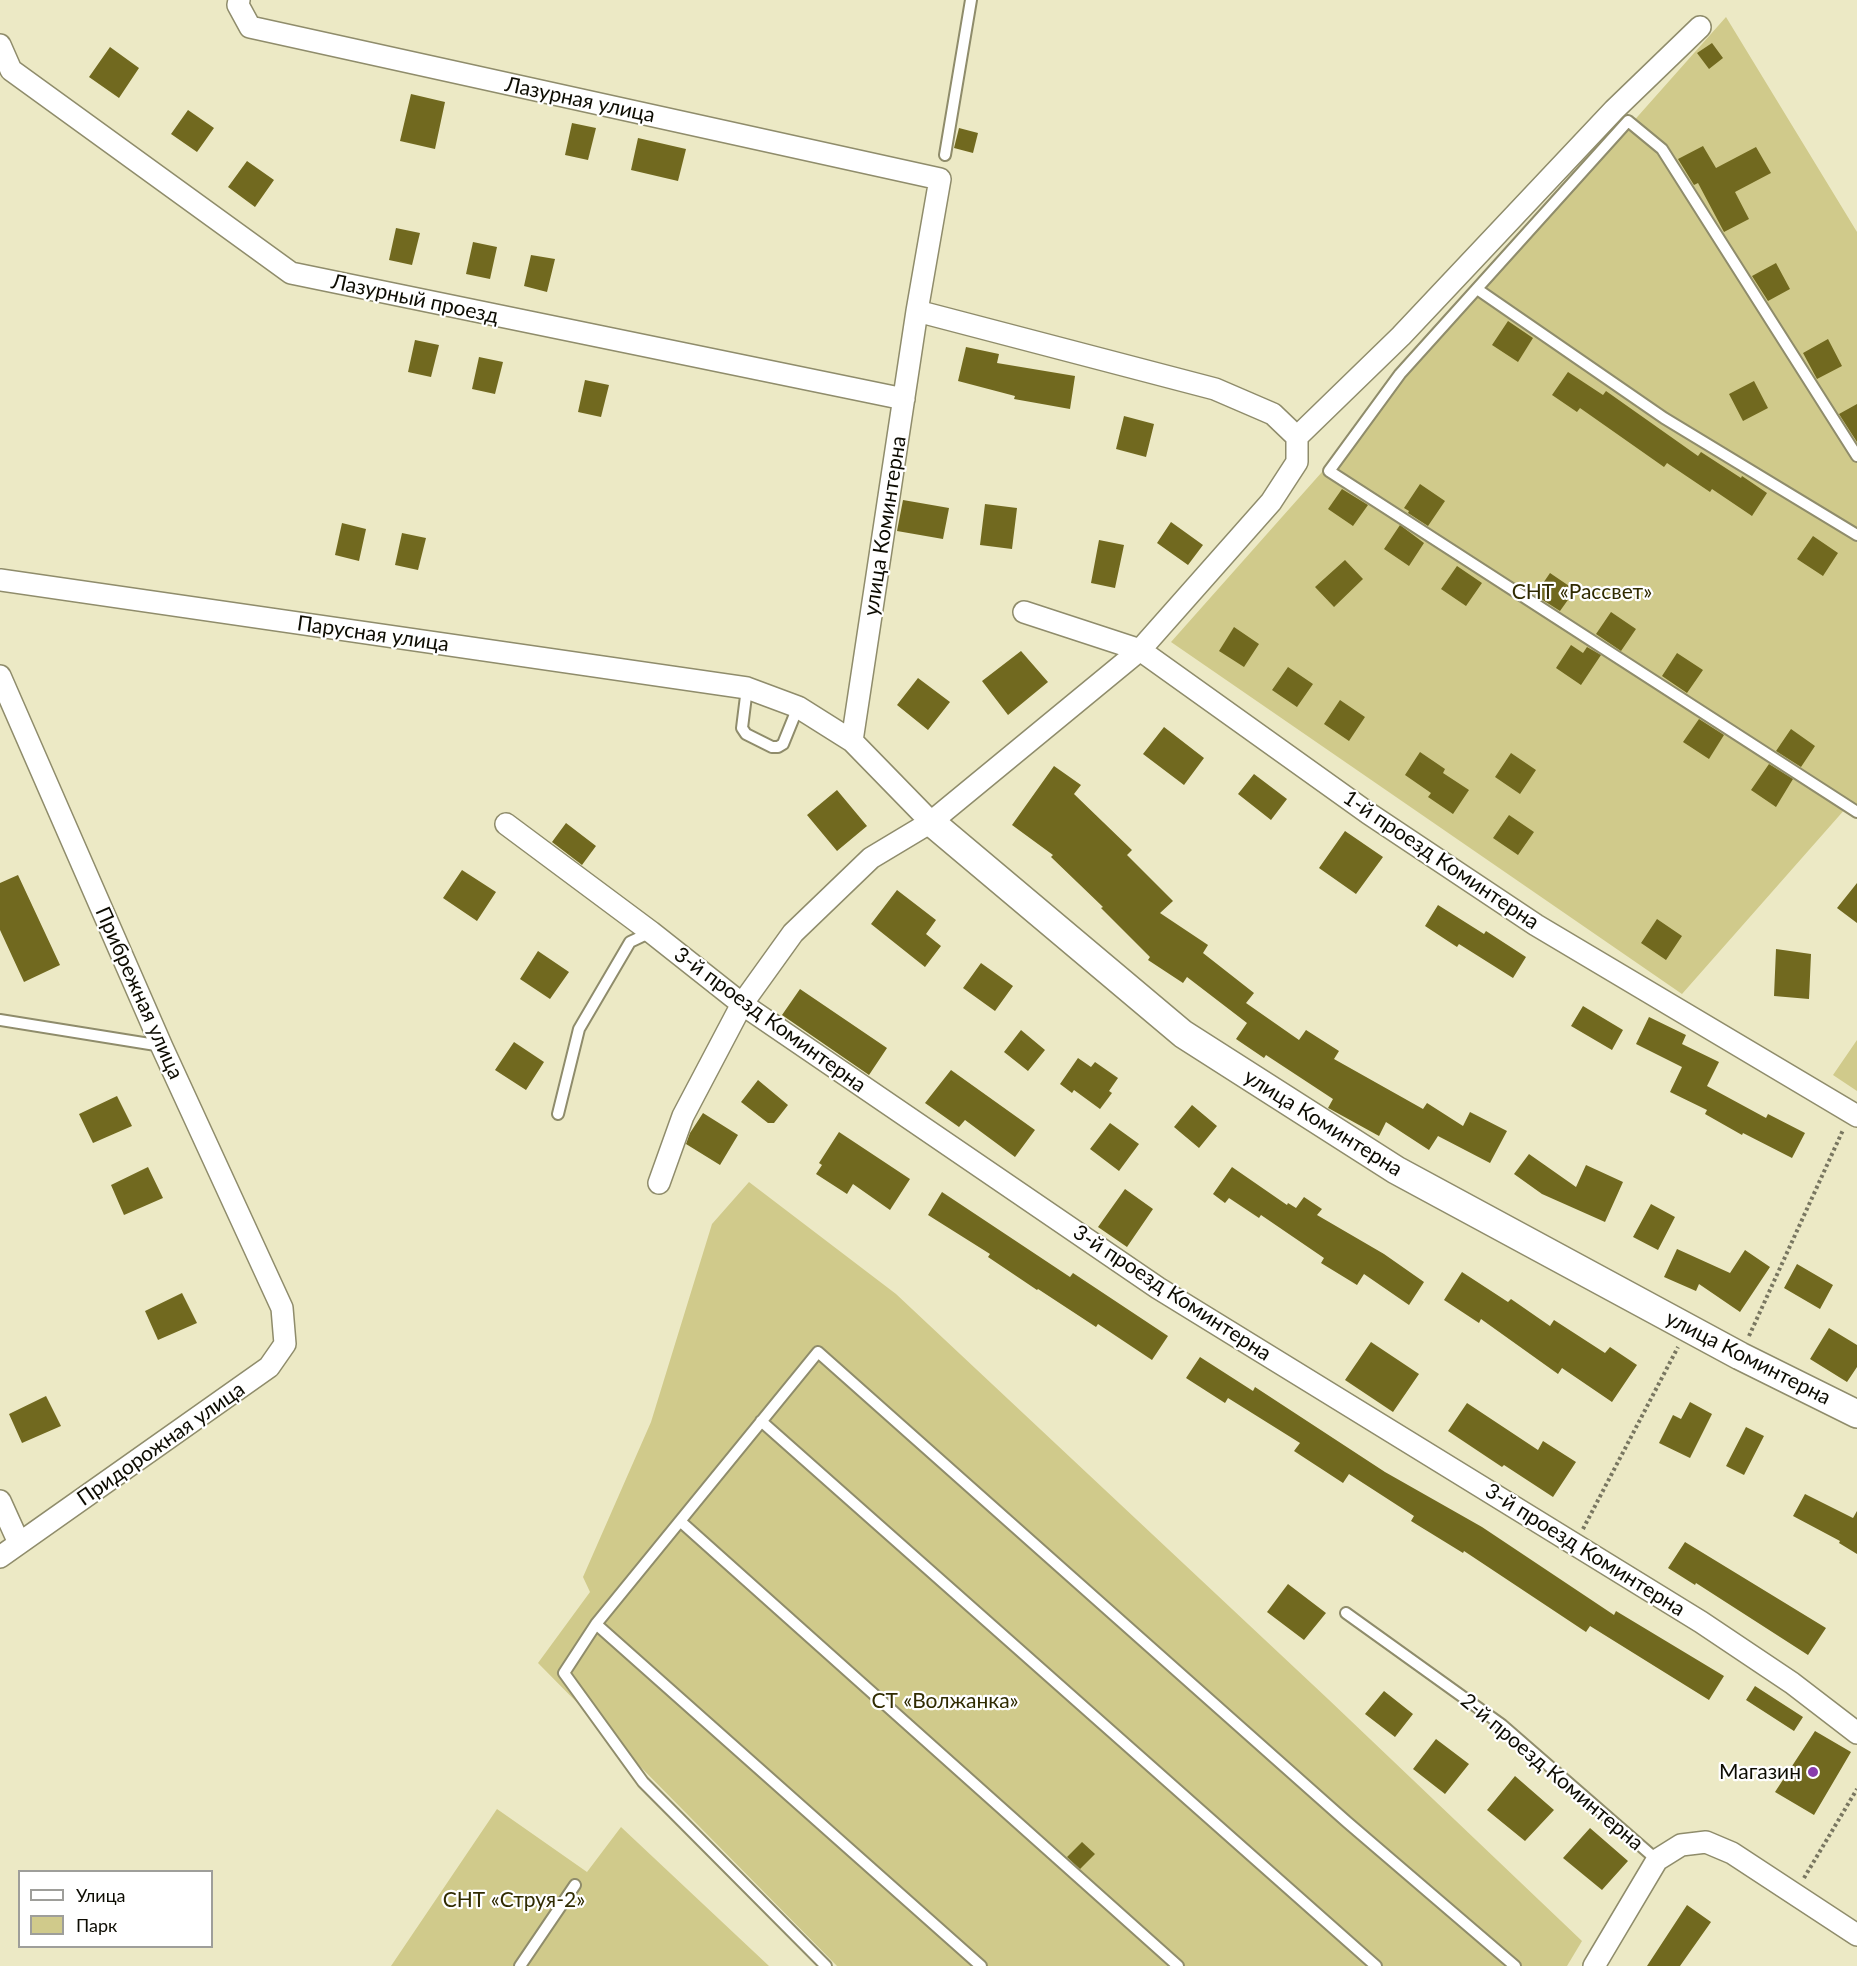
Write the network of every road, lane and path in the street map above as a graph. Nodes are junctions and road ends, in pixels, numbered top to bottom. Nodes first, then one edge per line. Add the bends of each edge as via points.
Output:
1 (239, 0) edge
2 (971, 0) edge
3 (1700, 27) dead end
4 (0, 45) edge
5 (945, 155) dead end
6 (940, 179) joint
7 (1477, 289) junction
8 (917, 310) junction
9 (904, 399) junction
10 (1297, 437) junction
11 (1857, 456) edge
12 (1857, 535) edge
13 (0, 580) edge
14 (1024, 612) dead end
15 (1140, 650) junction
16 (0, 676) edge
17 (747, 688) junction
18 (798, 707) junction
19 (852, 741) junction
20 (1857, 812) edge
21 (930, 822) junction
22 (506, 824) dead end
23 (651, 932) junction
24 (742, 1004) junction
25 (0, 1020) edge
26 (162, 1047) junction
27 (1855, 1109) edge
28 (558, 1114) dead end
29 (659, 1183) dead end
30 (282, 1308) joint
31 (1688, 1327) junction
32 (1740, 1356) junction
33 (1857, 1414) edge
34 (761, 1421) junction
35 (0, 1501) edge
36 (680, 1521) junction
37 (19, 1543) junction
38 (1575, 1546) junction
39 (0, 1557) edge
40 (1346, 1613) dead end
41 (596, 1624) junction
42 (1857, 1733) edge
43 (1857, 1789) edge
44 (1657, 1860) junction
45 (575, 1885) dead end
46 (1795, 1893) junction
47 (1857, 1935) edge
48 (520, 1966) edge
49 (826, 1966) edge
50 (981, 1966) edge
51 (1178, 1966) edge
52 (1376, 1966) edge
53 (1515, 1966) edge
54 (1594, 1966) edge

1 - 6 street, Лазурная улица via 250,27
2 - 5 lane
3 - 10 street via 1614,110 1401,336
4 - 9 street, Лазурный проезд via 11,70 291,273
6 - 8 street, улица Коминтерна
7 - 11 lane via 1628,121 1662,149
7 - 12 lane via 1664,418
7 - 20 lane via 1400,374 1329,471
8 - 9 street, улица Коминтерна
8 - 10 street via 1215,389 1273,414
9 - 19 street, улица Коминтерна
10 - 15 street via 1297,462 1271,502
13 - 17 street, Парусная улица
14 - 15 street, 1-й проезд Коминтерна
15 - 21 street
15 - 27 street, 1-й проезд Коминтерна via 1368,813 1536,925
16 - 26 street, Прибрежная улица
17 - 18 street, улица Коминтерна
17 - 18 lane via 742,728 772,747 783,744
18 - 19 street, улица Коминтерна
19 - 21 street, улица Коминтерна
21 - 24 street via 871,858 793,933
21 - 31 street, улица Коминтерна via 1183,1034 1396,1170
22 - 23 street, 3-й проезд Коминтерна
23 - 24 street, 3-й проезд Коминтерна
23 - 28 lane via 630,942 579,1029
24 - 29 street via 683,1116
24 - 38 street, 3-й проезд Коминтерна via 1158,1288
25 - 26 lane
26 - 30 street, Прибрежная улица
27 - 32 path
30 - 37 street, Придорожная улица via 285,1344 269,1367
31 - 32 street, улица Коминтерна
31 - 38 path
32 - 33 street, улица Коминтерна
34 - 36 lane
34 - 52 lane
34 - 53 lane via 818,1352 1329,1807
35 - 37 street
36 - 41 lane
36 - 51 lane
37 - 39 street, Придорожная улица
38 - 42 street, 3-й проезд Коминтерна via 1710,1628
40 - 44 lane, 2-й проезд Коминтерна via 1502,1725
41 - 49 lane via 564,1673 643,1782
41 - 50 lane
43 - 46 path
44 - 46 street, 2-й проезд Коминтерна via 1681,1845 1706,1842 1732,1852
44 - 54 street
45 - 48 lane
46 - 47 street, 2-й проезд Коминтерна

